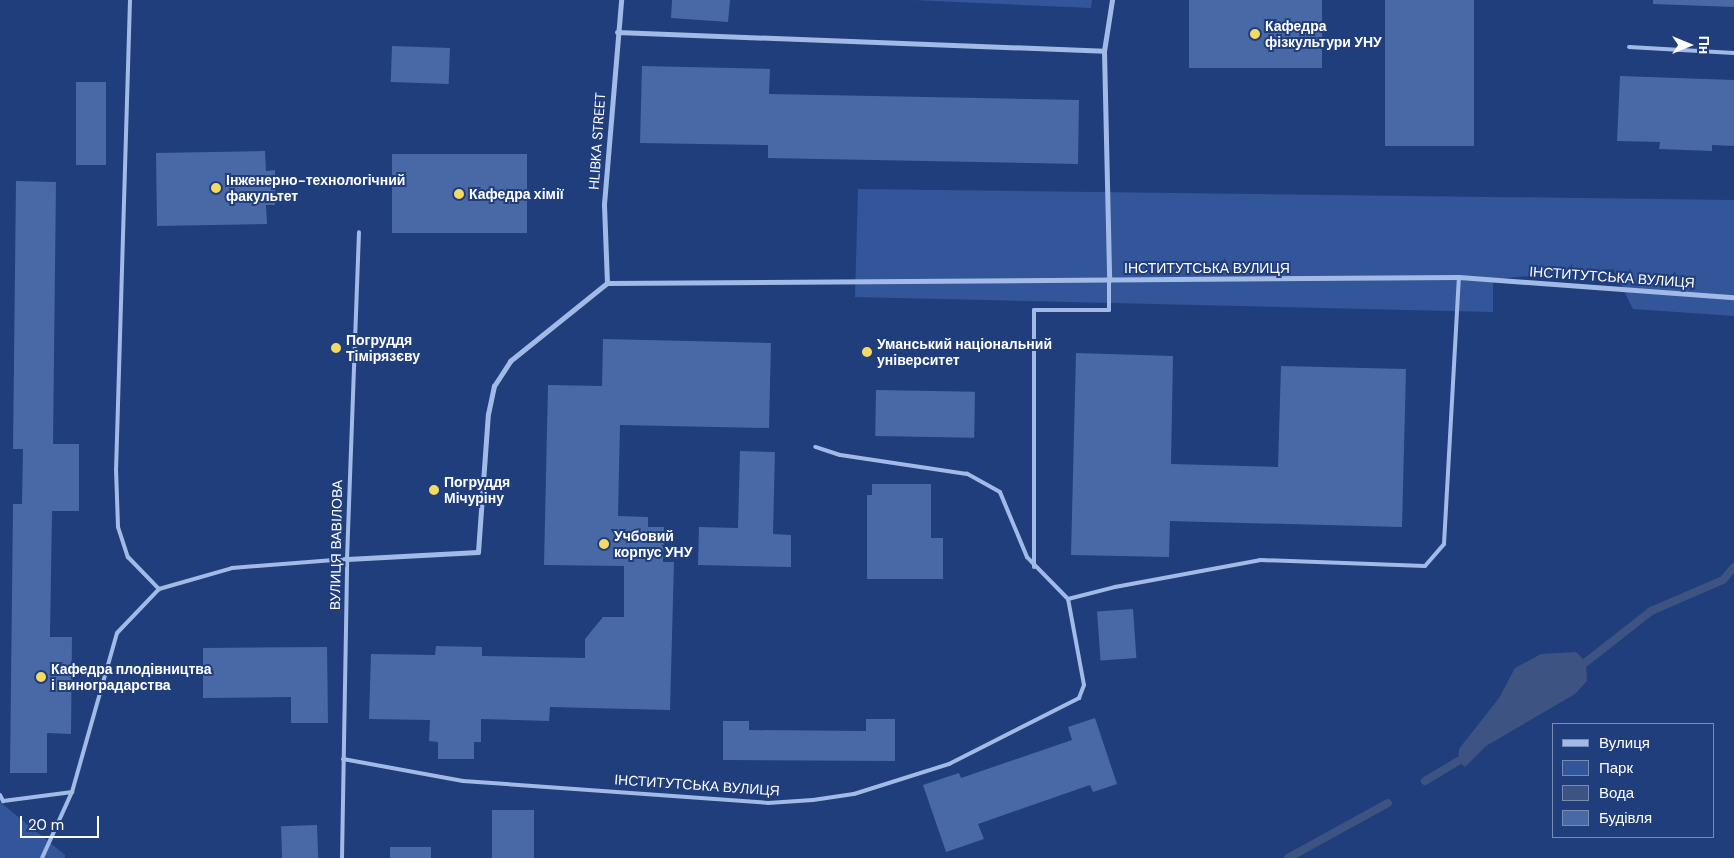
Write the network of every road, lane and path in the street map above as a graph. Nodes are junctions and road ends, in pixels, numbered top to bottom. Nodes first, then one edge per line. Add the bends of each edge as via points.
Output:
1 (130, 0) edge
2 (621, 0) edge
3 (1112, 0) edge
4 (616, 32) junction
5 (1629, 47) dead end
6 (1104, 51) junction
7 (1734, 53) edge
8 (359, 232) dead end
9 (1459, 278) junction
10 (1108, 280) junction
11 (607, 283) junction
12 (1734, 297) edge
13 (815, 447) dead end
14 (347, 559) junction
15 (1034, 568) junction
16 (159, 589) junction
17 (1068, 599) junction
18 (343, 759) junction
19 (72, 792) junction
20 (0, 795) edge
21 (42, 858) edge
22 (342, 858) edge

1 - 16 lane via 116,470 118,528 128,557
2 - 4 street, HLIBKA STREET
3 - 6 street
4 - 6 street
4 - 11 street, HLIBKA STREET via 604,204
5 - 7 lane
6 - 10 street
8 - 14 lane, ВУЛИЦЯ ВАВІЛОВА
9 - 10 street, ІНСТИТУТСЬКА ВУЛИЦЯ
9 - 12 street, ІНСТИТУТСЬКА ВУЛИЦЯ
9 - 17 lane via 1444,544 1425,566 1260,560
10 - 11 street
10 - 15 lane, ІНСТИТУТСЬКА ВУЛИЦЯ via 1108,310 1034,310
11 - 14 street via 510,361 494,386 488,414 478,552
13 - 15 lane via 840,455 967,474 986,481 1000,492
14 - 16 lane via 232,568
14 - 18 lane, ВУЛИЦЯ ВАВІЛОВА
15 - 17 lane
16 - 19 lane via 116,633
17 - 18 lane, ІНСТИТУТСЬКА ВУЛИЦЯ via 1084,685 1079,698 949,764 854,794 768,803 462,781
18 - 22 lane, ВУЛИЦЯ ВАВІЛОВА
19 - 20 lane via 3,801
19 - 21 lane

